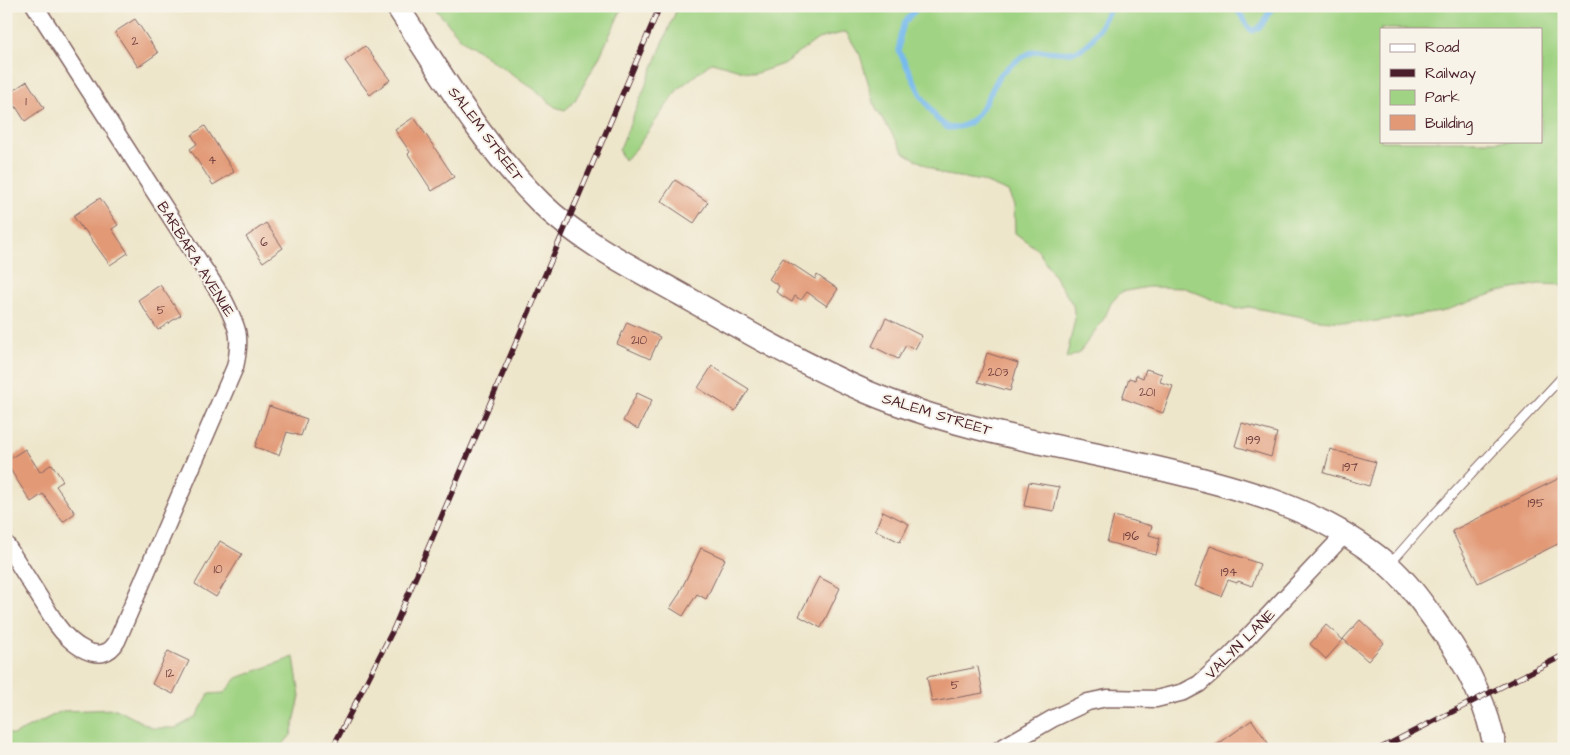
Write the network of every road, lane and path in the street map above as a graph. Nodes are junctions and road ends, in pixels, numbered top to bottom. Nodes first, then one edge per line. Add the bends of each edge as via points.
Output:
1 (35, 6) edge
2 (398, 6) edge
3 (1564, 375) edge
4 (1345, 534) junction
5 (6, 544) edge
6 (1389, 565) junction
7 (1000, 749) edge
8 (1495, 749) edge

1 - 5 street, BARBARA AVENUE via 224,300 238,330 239,344 235,367 113,647 99,654 92,652 61,631
2 - 4 street, SALEM STREET via 481,133 541,203 566,225 608,252 744,330 869,392 931,414 1001,434 1228,485 1284,504
3 - 6 lane
4 - 6 street, SALEM STREET
4 - 7 street, VALYN LANE via 1231,655 1199,684 1184,692 1156,699 1107,698 1088,702
6 - 8 street, SALEM STREET via 1420,600 1460,659 1490,720

